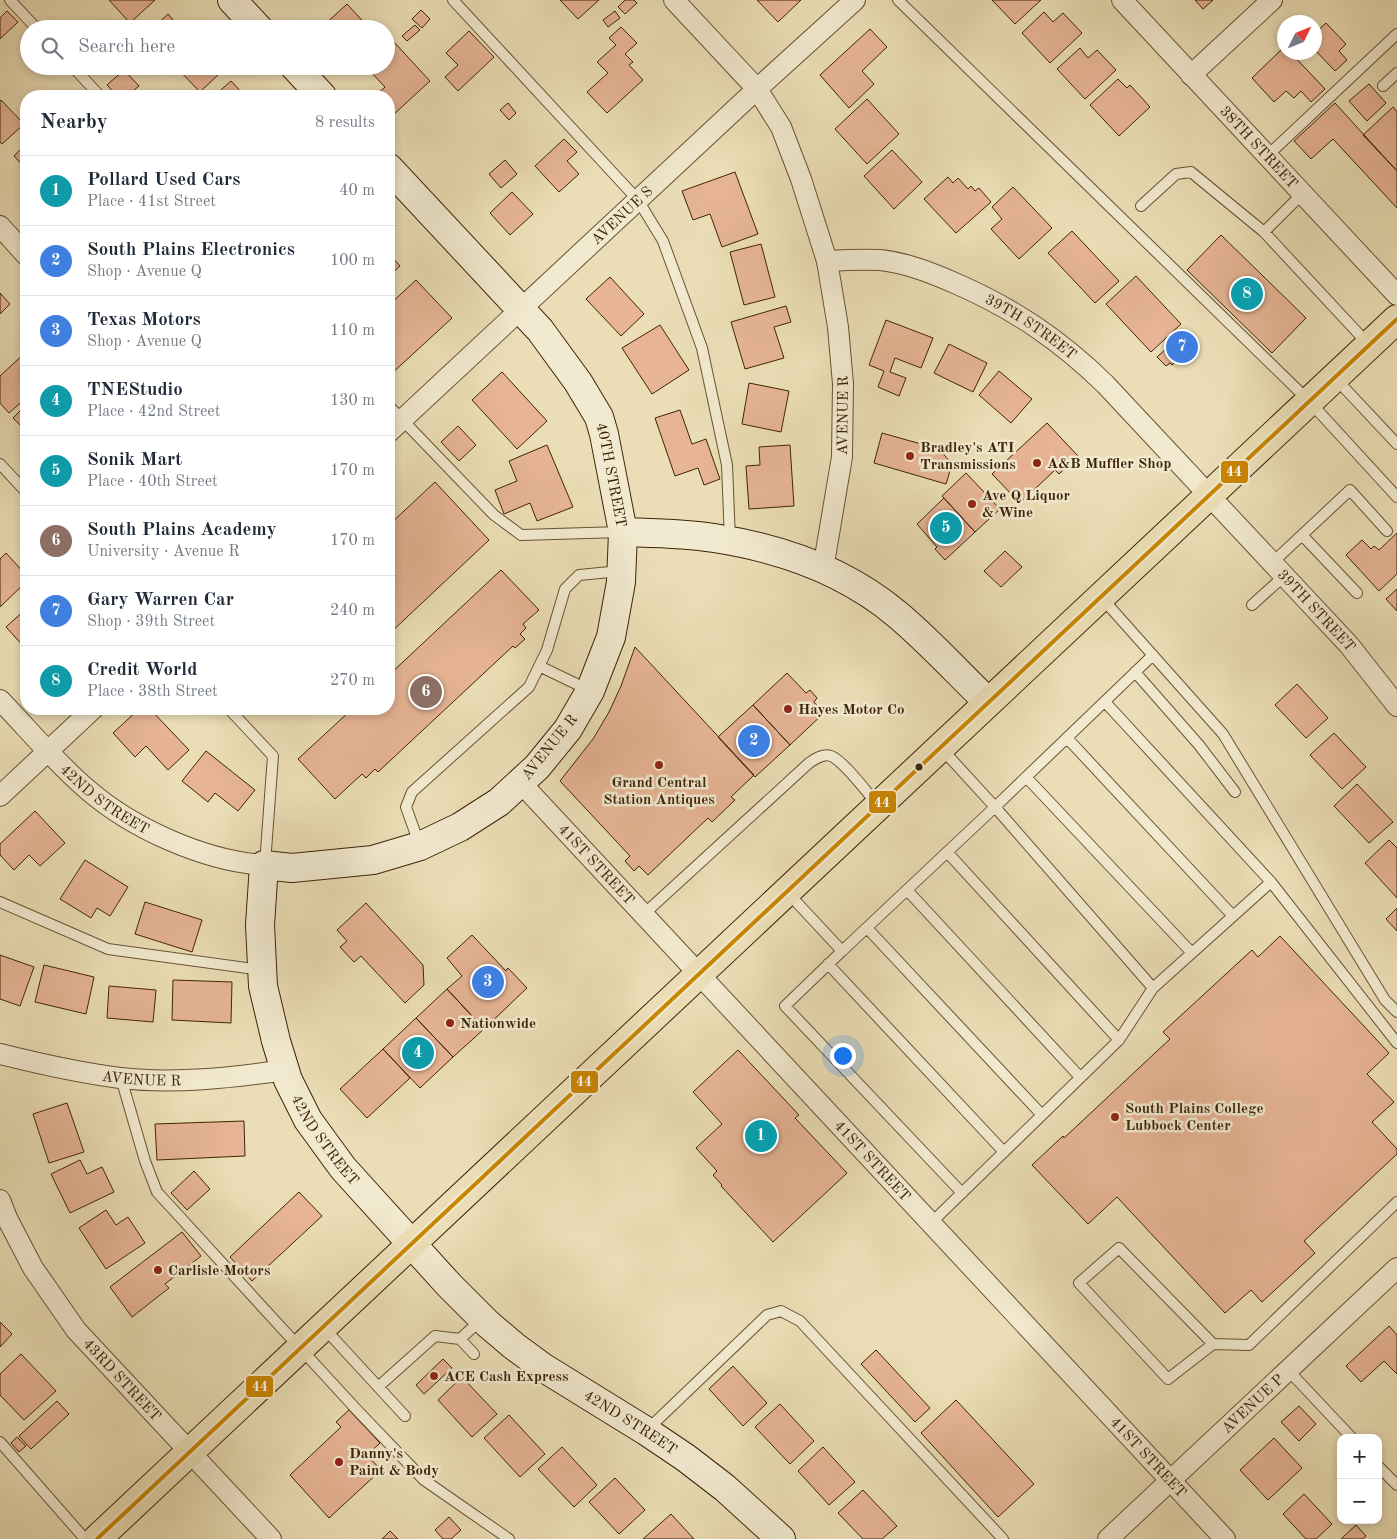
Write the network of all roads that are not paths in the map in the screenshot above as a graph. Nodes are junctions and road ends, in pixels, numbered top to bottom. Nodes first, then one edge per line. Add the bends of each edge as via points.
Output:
1 (10, 0) edge
2 (232, 0) edge
3 (453, 0) edge
4 (674, 0) edge
5 (854, 0) edge
6 (898, 0) edge
7 (1122, 0) edge
8 (1272, 0) edge
9 (29, 20) edge
10 (251, 20) edge
11 (1397, 34) edge
12 (1397, 73) edge
13 (1191, 74) junction
14 (80, 75) edge
15 (302, 75) edge
16 (1383, 86) dead end
17 (757, 89) junction
18 (94, 90) edge
19 (316, 90) edge
20 (1267, 156) junction
21 (395, 174) edge
22 (1302, 194) junction
23 (638, 200) junction
24 (1141, 206) dead end
25 (0, 226) edge
26 (1264, 232) junction
27 (20, 248) edge
28 (827, 261) junction
29 (1397, 295) edge
30 (521, 310) junction
31 (1397, 319) edge
32 (1369, 345) junction
33 (1334, 378) junction
34 (1309, 401) junction
35 (395, 417) edge
36 (395, 421) edge
37 (1397, 444) edge
38 (0, 464) edge
39 (20, 486) edge
40 (1208, 496) junction
41 (1397, 497) edge
42 (1388, 531) dead end
43 (623, 532) junction
44 (1302, 535) junction
45 (730, 541) junction
46 (823, 569) junction
47 (622, 570) junction
48 (1278, 570) junction
49 (1357, 593) dead end
50 (1101, 596) junction
51 (1252, 605) dead end
52 (1153, 655) junction
53 (539, 666) junction
54 (1135, 672) junction
55 (590, 691) junction
56 (0, 700) edge
57 (988, 702) junction
58 (1105, 702) junction
59 (1397, 706) edge
60 (87, 715) edge
61 (235, 715) edge
62 (1067, 738) junction
63 (940, 748) junction
64 (48, 751) junction
65 (1026, 777) junction
66 (521, 783) junction
67 (1235, 792) dead end
68 (0, 796) edge
69 (878, 806) junction
70 (995, 807) junction
71 (420, 846) junction
72 (947, 852) junction
73 (264, 865) junction
74 (1271, 882) junction
75 (907, 890) junction
76 (786, 892) junction
77 (0, 902) edge
78 (644, 914) junction
79 (1233, 916) junction
80 (867, 928) junction
81 (842, 951) junction
82 (1192, 953) junction
83 (828, 964) junction
84 (263, 970) junction
85 (699, 973) junction
86 (1153, 988) junction
87 (1397, 1012) edge
88 (1119, 1040) junction
89 (1397, 1043) edge
90 (0, 1054) edge
91 (285, 1070) junction
92 (1080, 1077) junction
93 (121, 1078) junction
94 (1042, 1115) junction
95 (1004, 1152) junction
96 (962, 1193) junction
97 (0, 1200) edge
98 (1397, 1202) edge
99 (931, 1223) junction
100 (412, 1244) junction
101 (1397, 1268) edge
102 (483, 1318) junction
103 (324, 1327) junction
104 (460, 1339) junction
105 (1213, 1344) junction
106 (300, 1349) junction
107 (474, 1354) dead end
108 (1288, 1370) junction
109 (378, 1386) junction
110 (406, 1416) dead end
111 (646, 1431) junction
112 (1348, 1434) edge
113 (0, 1442) edge
114 (190, 1452) junction
115 (1382, 1470) edge
116 (1170, 1481) junction
117 (1397, 1486) edge
118 (85, 1539) edge
119 (97, 1539) edge
120 (271, 1539) edge
121 (509, 1539) edge
122 (781, 1539) edge
123 (1003, 1539) edge
124 (1108, 1539) edge
125 (1224, 1539) edge

1 - 9 lane
2 - 10 street
3 - 23 lane
4 - 17 street
5 - 17 street, AVENUE S
6 - 34 lane
7 - 13 street, 38TH STREET
8 - 13 street
11 - 20 lane
12 - 16 lane
13 - 20 street, 38TH STREET
14 - 18 lane
15 - 19 street
17 - 23 street, AVENUE S
17 - 28 street via 780,127 801,179
20 - 22 street, 38TH STREET
21 - 30 street, 40TH STREET
22 - 26 lane
22 - 29 street, 38TH STREET
23 - 30 street, AVENUE S
23 - 45 lane via 663,241 702,348 727,465
24 - 26 lane via 1176,174 1191,172
25 - 27 street
26 - 32 lane
28 - 40 street, 39TH STREET via 859,259 902,264 980,294 1027,320 1092,371
28 - 46 street, AVENUE R via 838,326 843,384 842,457
30 - 35 street, AVENUE S
30 - 43 street, 40TH STREET via 578,382 599,417
31 - 32 highway
32 - 33 highway
33 - 34 highway
33 - 37 lane
34 - 40 highway
34 - 41 lane
36 - 43 lane via 494,515 521,535
38 - 39 lane
40 - 48 street, 39TH STREET
40 - 50 highway
42 - 44 lane via 1350,490
43 - 45 street, 40TH STREET
43 - 47 street, AVENUE R
44 - 48 lane
44 - 49 lane
45 - 46 street, 40TH STREET via 770,549
46 - 57 street, 40TH STREET via 860,588 897,614
47 - 53 lane via 579,575 565,589
47 - 55 street, AVENUE R via 611,637
48 - 51 lane
48 - 59 street, 39TH STREET via 1348,645
50 - 52 lane
50 - 57 highway
52 - 54 lane
52 - 87 lane via 1223,734 1385,1000
53 - 55 lane
53 - 71 lane via 528,687 412,792 406,807
54 - 58 lane
54 - 67 lane
55 - 66 street, AVENUE R via 568,729
56 - 64 street, 42ND STREET
57 - 63 highway
58 - 62 lane
58 - 74 lane
60 - 64 street
61 - 73 lane via 274,756
62 - 65 lane
62 - 79 lane
63 - 69 highway
63 - 70 lane
64 - 68 street
64 - 73 street, 42ND STREET via 89,791 132,821 185,848 246,864
65 - 70 lane
65 - 82 lane
66 - 71 street, AVENUE R via 499,802 460,827
66 - 78 street, 41ST STREET
69 - 76 highway
69 - 78 lane via 842,763 830,756 821,756 809,763
70 - 72 lane
70 - 86 lane
71 - 73 street, AVENUE R via 373,860 292,868
72 - 75 lane
72 - 88 lane
73 - 84 street, 42ND STREET via 260,925
74 - 79 lane
74 - 89 lane
75 - 80 lane
75 - 92 lane
76 - 81 lane
76 - 85 highway
77 - 84 lane via 108,949
78 - 85 street, 41ST STREET
79 - 82 lane
80 - 81 lane
80 - 94 lane
81 - 83 lane
82 - 86 lane
83 - 95 lane
83 - 96 lane via 785,1006
84 - 91 street, 42ND STREET via 263,986
85 - 99 street, 41ST STREET
85 - 100 highway
86 - 88 lane
88 - 92 lane
90 - 93 street, AVENUE R
91 - 93 street, AVENUE R via 192,1080
91 - 100 street, 42ND STREET via 308,1120 343,1168
92 - 94 lane
93 - 106 lane via 157,1192
94 - 95 lane
95 - 96 lane
96 - 99 lane
97 - 114 street, 43RD STREET via 33,1268 76,1330
98 - 105 lane via 1249,1345
99 - 116 street, 41ST STREET
100 - 102 street, 42ND STREET
100 - 103 highway
101 - 108 street, AVENUE P
102 - 104 lane
102 - 111 street, 42ND STREET via 544,1368
103 - 106 highway
103 - 109 lane
104 - 107 lane
104 - 109 lane via 435,1336
105 - 105 lane via 1119,1248 1079,1283 1168,1378
106 - 114 highway
106 - 121 lane via 424,1480
108 - 112 lane
108 - 116 street, AVENUE P
109 - 110 lane
111 - 122 street, 42ND STREET via 725,1488
111 - 123 lane via 767,1315 781,1311 800,1320
113 - 118 lane
114 - 119 highway
114 - 120 street, 43RD STREET
115 - 117 lane
116 - 124 street, AVENUE P
116 - 125 street, 41ST STREET

